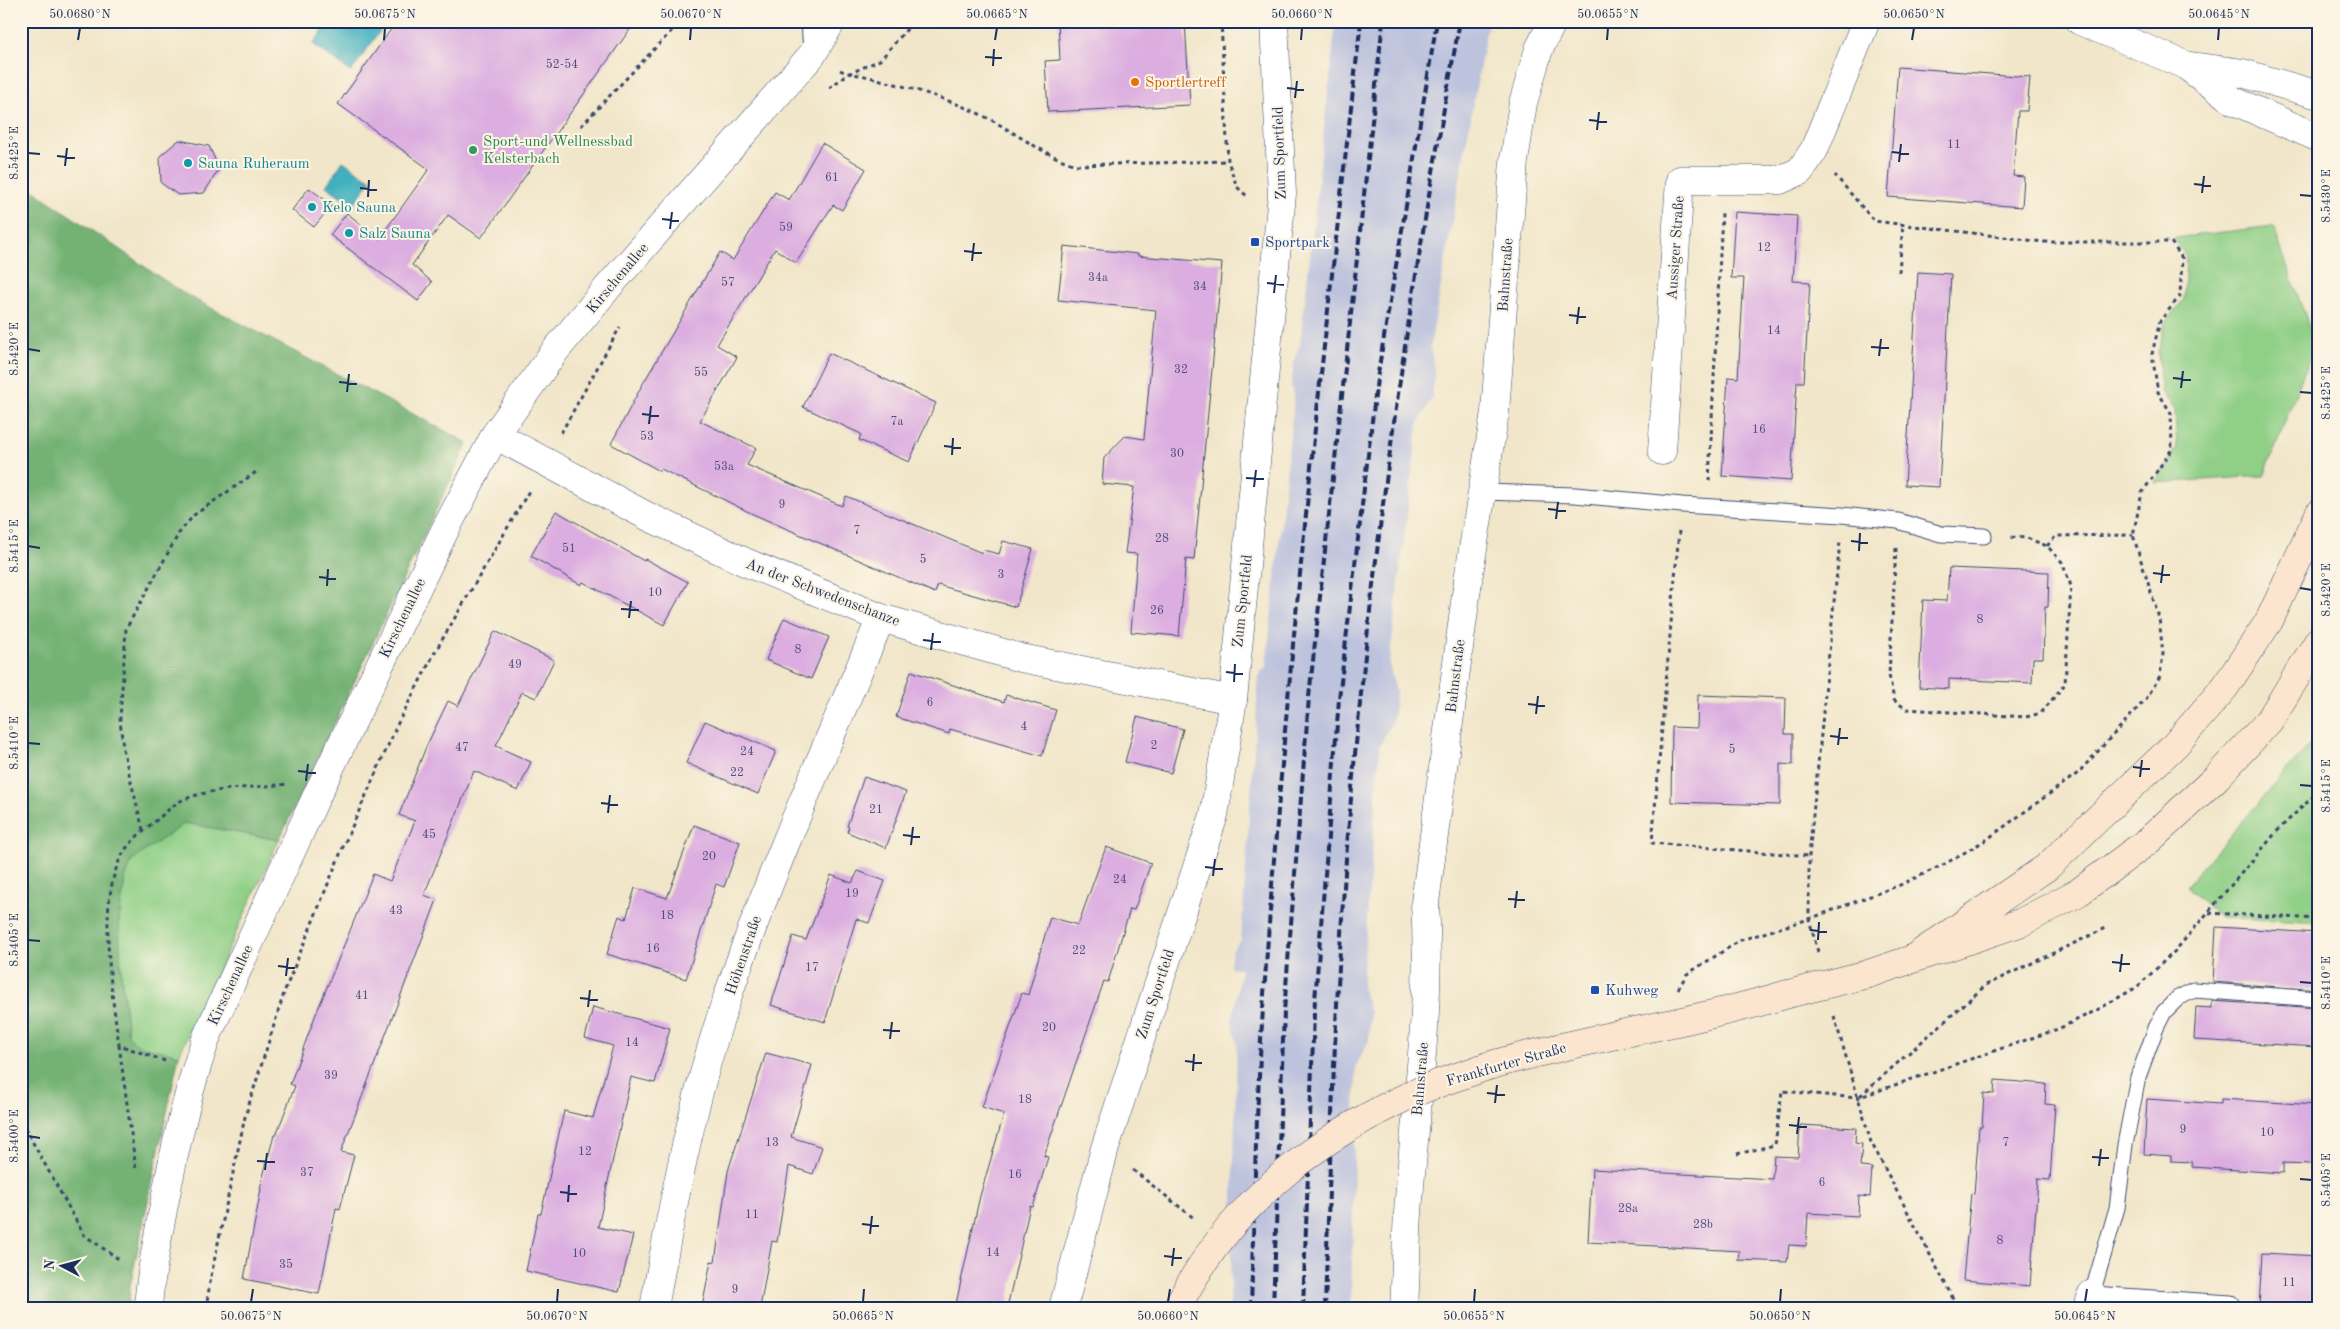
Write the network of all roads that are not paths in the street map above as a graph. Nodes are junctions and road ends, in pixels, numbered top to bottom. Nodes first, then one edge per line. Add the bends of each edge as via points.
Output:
1 (809, 21) edge
2 (832, 21) edge
3 (1274, 21) edge
4 (1554, 21) edge
5 (1866, 21) edge
6 (2080, 21) edge
7 (812, 55) junction
8 (2185, 65) junction
9 (2319, 95) edge
10 (2291, 126) junction
11 (2319, 138) edge
12 (2319, 158) edge
13 (495, 435) junction
14 (1662, 451) dead end
15 (1482, 492) junction
16 (2319, 514) edge
17 (1984, 536) road end
18 (881, 618) junction
19 (2319, 640) edge
20 (1233, 700) junction
21 (1916, 957) junction
22 (2319, 999) edge
23 (149, 1296) edge
24 (2090, 1301) edge
25 (2230, 1303) dead end
26 (654, 1308) edge
27 (1063, 1308) edge
28 (1177, 1308) edge
29 (1404, 1308) edge

1 - 7 lane
2 - 7 street, Kirschenallee
3 - 20 street, Zum Sportfeld via 1282,194
4 - 15 street, Bahnstraße via 1539,49 1523,103 1514,161 1495,412
5 - 14 street, Aussiger Straße via 1814,150 1800,171 1780,180 1680,180
6 - 8 street
7 - 13 street, Kirschenallee via 610,286
8 - 9 street via 2242,73
8 - 10 street via 2234,101
10 - 11 street
10 - 12 street
13 - 18 street, An der Schwedenschanze via 647,516 745,562
13 - 23 street, Kirschenallee via 444,532 317,795 207,1036 194,1072 170,1172
15 - 17 lane via 1575,495 1842,515 1898,521 1941,534
15 - 29 street, Bahnstraße via 1425,903 1426,1006 1408,1213
16 - 21 street via 2269,621 2225,687 2176,745 2046,867
18 - 20 street, An der Schwedenschanze via 1022,658
18 - 26 street, Höhenstraße via 763,897 723,1012 686,1143
19 - 21 street via 2268,721 2217,777 2148,841 2079,892 2022,922
20 - 27 street, Zum Sportfeld via 1214,814 1105,1148
21 - 28 street, Frankfurter Straße, bridge via 1868,974 1737,1009 1488,1066 1387,1106 1316,1148 1253,1200 1220,1238 1189,1282
22 - 24 lane via 2194,990 2178,998 2164,1012 2138,1077 2117,1208
24 - 25 lane

